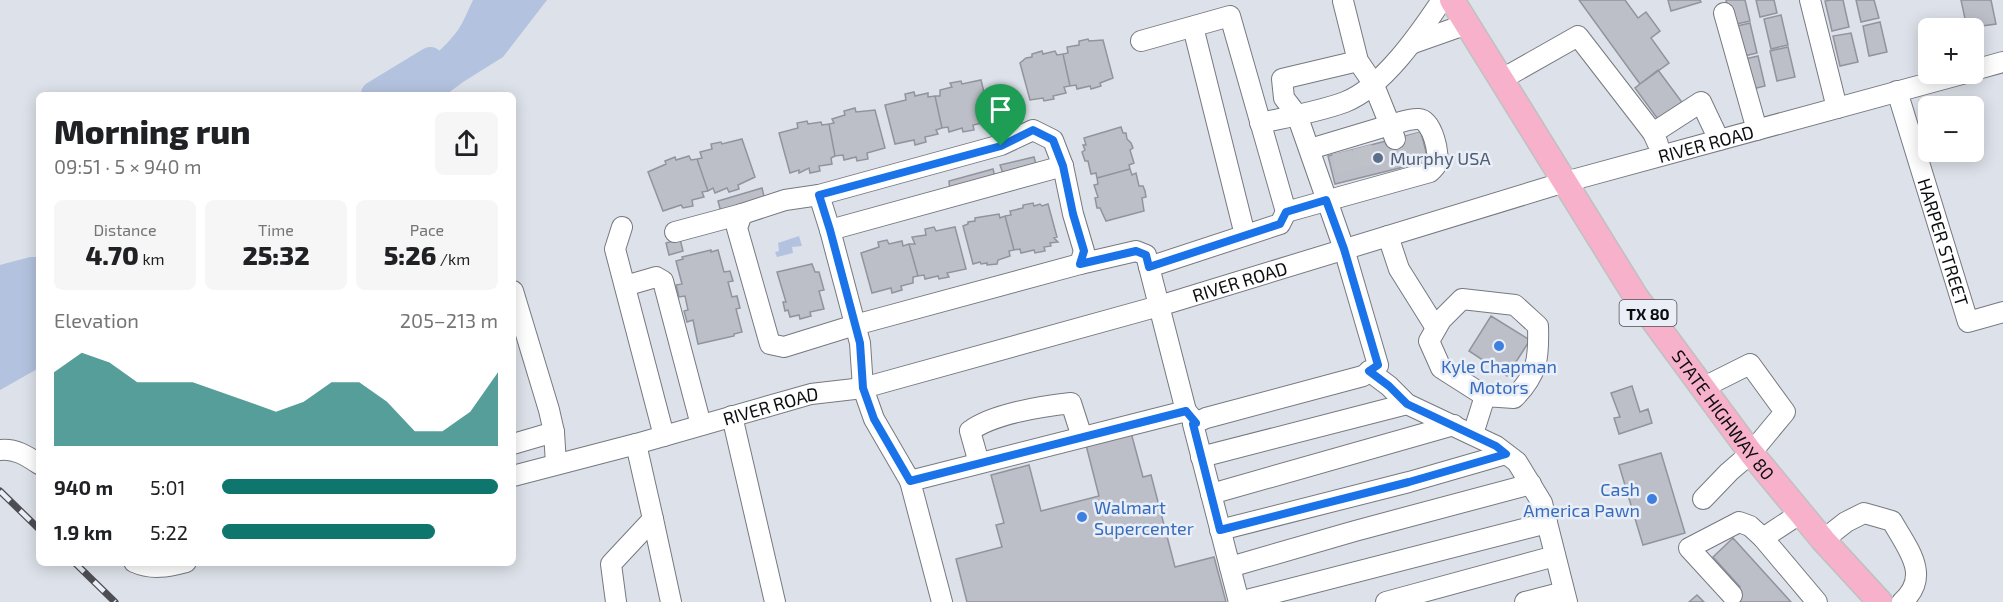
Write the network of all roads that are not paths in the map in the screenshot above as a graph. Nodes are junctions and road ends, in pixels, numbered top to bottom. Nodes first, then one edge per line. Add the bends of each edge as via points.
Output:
1 (1442, 0) edge
2 (1452, 0) edge
3 (1810, 0) edge
4 (1343, 1) edge
5 (1724, 13) dead end
6 (1467, 24) junction
7 (1193, 27) junction
8 (1141, 41) dead end
9 (1413, 42) junction
10 (1358, 61) junction
11 (2003, 62) edge
12 (1984, 67) edge
13 (1502, 79) junction
14 (1373, 83) junction
15 (1924, 84) edge
16 (1897, 91) junction
17 (1837, 108) junction
18 (1297, 115) junction
19 (1260, 123) junction
20 (1401, 130) junction
21 (1757, 130) junction
22 (1653, 133) junction
23 (1719, 140) junction
24 (1310, 149) junction
25 (1663, 155) junction
26 (1063, 166) junction
27 (1565, 182) junction
28 (819, 195) junction
29 (1326, 200) junction
30 (1286, 212) junction
31 (742, 214) junction
32 (622, 227) dead end
33 (830, 230) junction
34 (675, 232) dead end
35 (1245, 235) junction
36 (1388, 236) junction
37 (1344, 249) junction
38 (1080, 264) junction
39 (1149, 267) junction
40 (625, 286) junction
41 (516, 301) edge
42 (1159, 306) junction
43 (2003, 312) edge
44 (855, 325) junction
45 (1436, 328) junction
46 (1369, 371) junction
47 (863, 388) junction
48 (1702, 388) junction
49 (1485, 396) junction
50 (1407, 404) junction
51 (732, 416) junction
52 (1191, 417) junction
53 (702, 425) junction
54 (1454, 425) junction
55 (554, 432) junction
56 (1473, 434) junction
57 (664, 436) junction
58 (1082, 437) junction
59 (516, 443) edge
60 (636, 444) junction
61 (0, 450) edge
62 (1752, 453) junction
63 (1506, 454) junction
64 (1201, 457) junction
65 (36, 462) edge
66 (979, 463) junction
67 (556, 464) junction
68 (516, 475) edge
69 (910, 481) junction
70 (1531, 484) junction
71 (1211, 494) junction
72 (1703, 499) dead end
73 (1801, 513) junction
74 (653, 519) junction
75 (1547, 523) junction
76 (1220, 530) junction
77 (1763, 538) junction
78 (1823, 540) junction
79 (1555, 556) junction
80 (141, 566) edge
81 (166, 566) edge
82 (1230, 567) junction
83 (1732, 595) dead end
84 (1565, 597) edge
85 (616, 602) edge
86 (671, 602) edge
87 (775, 602) edge
88 (942, 602) edge
89 (1239, 602) edge
90 (1386, 602) edge
91 (1525, 602) edge
92 (1816, 602) edge
93 (1880, 602) edge
94 (1902, 602) edge

1 - 9 street
2 - 6 main road, STATE HIGHWAY 80 / TX 80
3 - 17 street
4 - 10 street
5 - 21 street
6 - 9 street
6 - 13 main road, STATE HIGHWAY 80 / TX 80
7 - 8 street
7 - 19 street via 1230,16
7 - 35 street
9 - 14 street
10 - 14 street
10 - 18 street via 1282,79 1284,98
11 - 12 street
13 - 22 street via 1578,36
13 - 27 main road, STATE HIGHWAY 80 / TX 80
14 - 18 street via 1347,101
14 - 20 street
15 - 16 street, RIVER ROAD
16 - 17 street, RIVER ROAD
16 - 43 street, HARPER STREET via 1968,322
17 - 21 street, RIVER ROAD
18 - 19 street
18 - 24 street
19 - 30 street
20 - 24 street via 1340,146
20 - 29 street via 1419,119 1427,122 1438,158 1430,172 1411,171 1371,181
21 - 23 street, RIVER ROAD
22 - 23 street via 1701,102
22 - 25 street
23 - 25 street, RIVER ROAD
24 - 29 street
25 - 27 street, RIVER ROAD
26 - 28 street via 1053,140 1033,130 1001,146
26 - 33 street
26 - 38 street via 1084,251
27 - 36 street, RIVER ROAD
27 - 48 main road, STATE HIGHWAY 80 / TX 80 via 1636,297
28 - 31 street via 785,200
28 - 33 street
29 - 30 street
29 - 37 street
30 - 35 street via 1280,224
31 - 34 street
31 - 44 street via 737,228 770,344 784,345
32 - 40 street via 615,249
33 - 44 street
35 - 39 street
36 - 37 street, RIVER ROAD
36 - 45 street via 1399,269
37 - 42 street, RIVER ROAD
37 - 46 street via 1378,365
38 - 39 street via 1136,251 1146,255
38 - 44 street
39 - 42 street
40 - 53 street via 656,278 663,281
40 - 57 street
41 - 55 street
42 - 47 street, RIVER ROAD
42 - 52 street
44 - 47 street
45 - 49 street via 1429,341 1441,368
45 - 49 street via 1462,299 1515,305 1538,326 1539,355 1527,385 1514,398
46 - 50 street
46 - 52 street via 1363,376 1206,418
47 - 51 street, RIVER ROAD via 811,394
47 - 69 street via 874,419
48 - 62 main road, STATE HIGHWAY 80 / TX 80
48 - 62 street via 1750,364 1785,412
49 - 56 street
50 - 54 street
50 - 64 street
51 - 53 street, RIVER ROAD
51 - 87 street
52 - 58 street
52 - 64 street
53 - 57 street, RIVER ROAD
54 - 56 street
54 - 71 street
55 - 59 street
55 - 67 street
56 - 63 street
57 - 60 street, RIVER ROAD
58 - 66 street
58 - 66 street via 1071,403 1043,406 979,424 970,431
60 - 67 street, RIVER ROAD
60 - 74 street
61 - 65 street via 25,455
62 - 72 street
62 - 73 main road, STATE HIGHWAY 80 / TX 80
63 - 70 street via 1517,462
63 - 76 street
64 - 71 street
66 - 69 street
67 - 68 street, RIVER ROAD
69 - 88 street
70 - 75 street
70 - 82 street
71 - 76 street
73 - 77 street
73 - 78 main road, STATE HIGHWAY 80 / TX 80
74 - 85 street via 611,564
74 - 86 street
75 - 79 street
75 - 89 street
76 - 82 street
77 - 83 street via 1739,522 1689,548
77 - 92 street
78 - 93 main road, STATE HIGHWAY 80 / TX 80
78 - 94 street via 1864,513 1892,521 1917,566 1917,582
79 - 84 street
79 - 90 street
80 - 81 street
82 - 89 street
84 - 91 street

